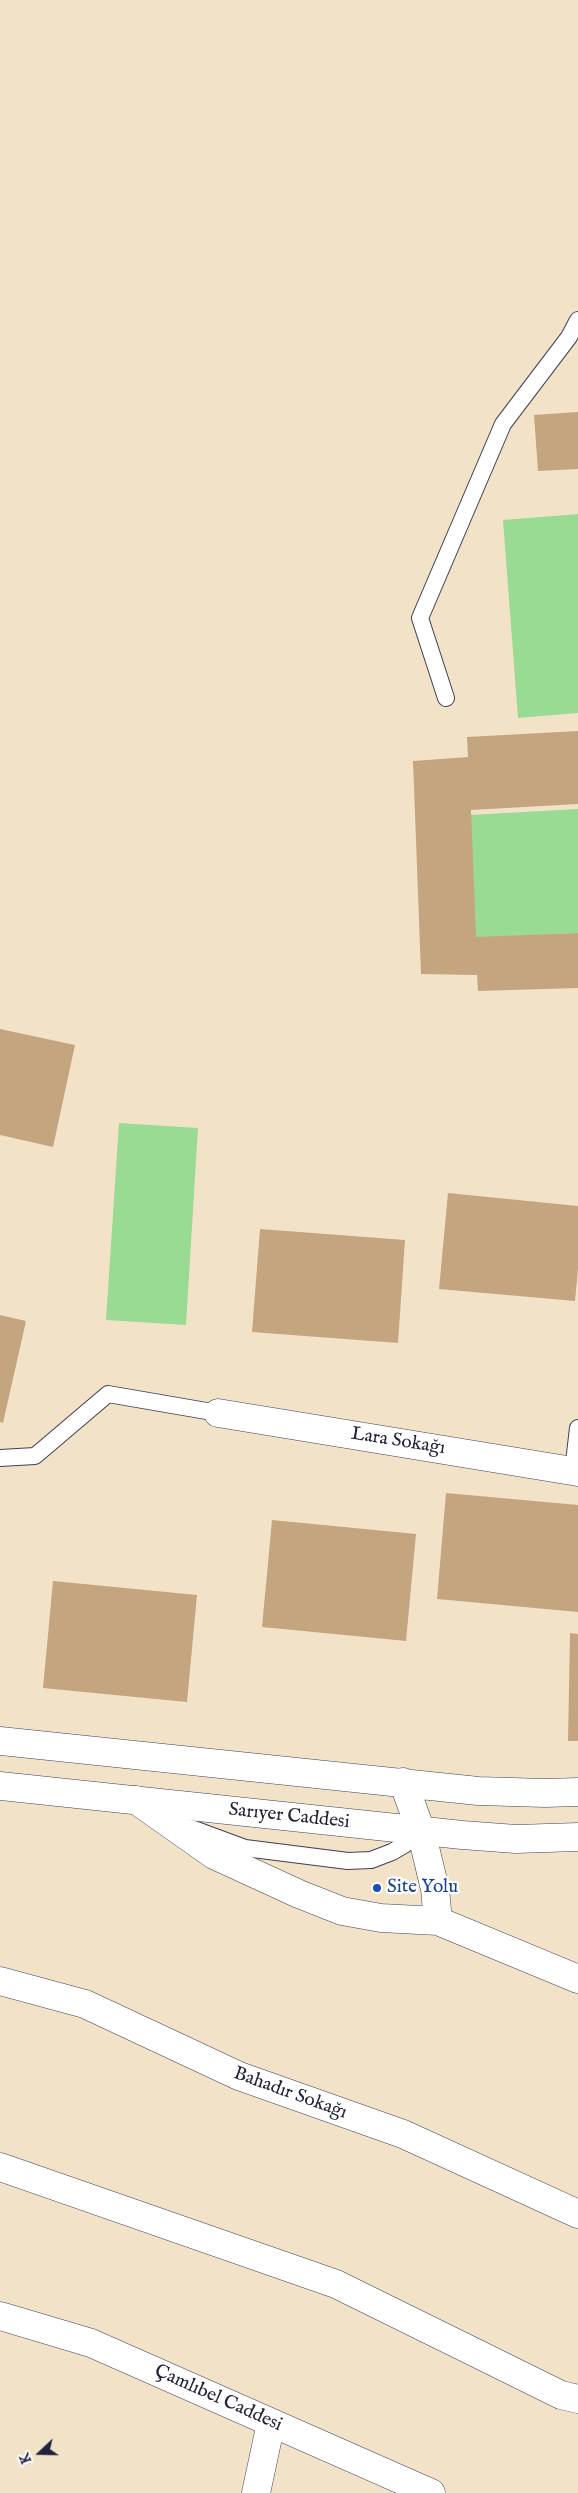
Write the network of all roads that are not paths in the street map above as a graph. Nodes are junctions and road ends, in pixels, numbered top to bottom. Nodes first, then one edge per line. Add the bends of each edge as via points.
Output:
1 (578, 320) edge
2 (446, 698) dead end
3 (218, 1413) joint
4 (578, 1428) edge
5 (0, 1458) edge
6 (575, 1471) edge
7 (0, 1741) edge
8 (403, 1782) junction
9 (0, 1786) edge
10 (578, 1792) edge
11 (136, 1800) junction
12 (421, 1831) junction
13 (578, 1837) edge
14 (438, 1921) junction
15 (578, 1979) edge
16 (0, 1981) edge
17 (0, 2167) edge
18 (578, 2214) edge
19 (0, 2316) edge
20 (578, 2399) edge
21 (271, 2422) junction
22 (256, 2493) edge
23 (431, 2493) edge

1 - 2 lane via 569,337 502,424 420,618
3 - 5 lane via 108,1394 35,1456
3 - 6 street, Lara Sokağı
4 - 6 lane
7 - 8 street
8 - 10 street via 478,1791
8 - 12 street
9 - 11 street, Sarıyer Caddesi
11 - 12 street, Sarıyer Caddesi
11 - 12 lane via 196,1831 246,1848 348,1861 371,1860 392,1852
11 - 14 street via 214,1855 299,1894 342,1911 381,1918
12 - 13 street, Sarıyer Caddesi via 516,1839
12 - 14 street via 435,1889
14 - 15 street
16 - 18 street, Bahadır Sokağı via 85,2004 239,2076 403,2134
17 - 20 street via 336,2284 561,2395
19 - 21 street, Çamlıbel Caddesi via 91,2343
21 - 22 street
21 - 23 street, Çamlıbel Caddesi

